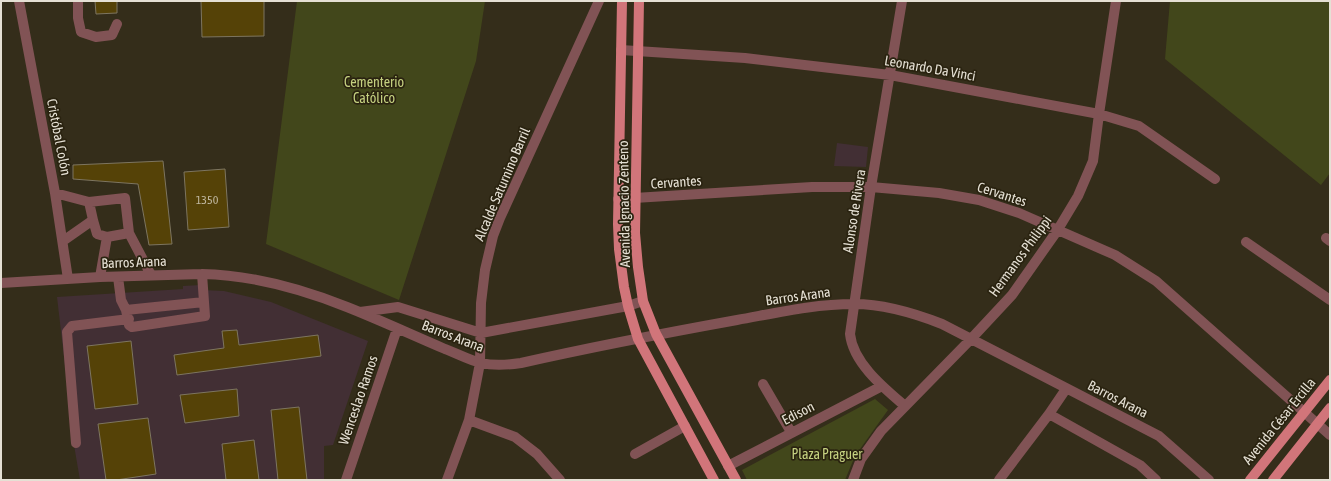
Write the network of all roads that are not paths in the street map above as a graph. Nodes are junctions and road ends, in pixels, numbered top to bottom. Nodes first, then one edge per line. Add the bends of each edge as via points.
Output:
1 (19, 1) edge
2 (78, 1) edge
3 (599, 1) edge
4 (622, 1) edge
5 (639, 1) edge
6 (902, 1) edge
7 (1116, 1) edge
8 (117, 24) dead end
9 (621, 50) junction
10 (638, 51) junction
11 (890, 75) junction
12 (1099, 114) junction
13 (1215, 179) dead end
14 (871, 187) junction
15 (55, 193) junction
16 (618, 199) junction
17 (636, 199) junction
18 (89, 202) junction
19 (93, 220) junction
20 (1057, 231) junction
21 (129, 234) junction
22 (107, 237) junction
23 (63, 241) junction
24 (1246, 242) dead end
25 (202, 274) junction
26 (151, 275) junction
27 (100, 277) junction
28 (118, 277) junction
29 (68, 279) junction
30 (1, 283) edge
31 (1330, 300) edge
32 (204, 302) junction
33 (643, 302) junction
34 (854, 304) junction
35 (628, 306) junction
36 (359, 312) junction
37 (128, 315) junction
38 (397, 329) junction
39 (481, 333) junction
40 (656, 334) junction
41 (638, 339) junction
42 (971, 339) junction
43 (480, 363) junction
44 (1330, 380) edge
45 (763, 384) dead end
46 (882, 386) junction
47 (1066, 388) junction
48 (905, 406) junction
49 (1330, 408) edge
50 (1304, 413) junction
51 (1050, 414) junction
52 (469, 420) junction
53 (1318, 424) junction
54 (685, 426) junction
55 (791, 432) junction
56 (1330, 435) edge
57 (76, 443) dead end
58 (635, 454) dead end
59 (728, 466) junction
60 (346, 480) edge
61 (447, 480) edge
62 (560, 480) edge
63 (714, 480) edge
64 (736, 480) edge
65 (853, 480) edge
66 (999, 480) edge
67 (1156, 480) edge
68 (1209, 480) edge
69 (1250, 480) edge
70 (1273, 480) edge

1 - 15 street, Cristóbal Colón
2 - 8 street via 81,32 96,37 112,35
3 - 39 street, Alcalde Saturnino Barril via 493,236 482,286
4 - 9 main road, Avenida Ignacio Zenteno
5 - 10 main road, Avenida Ignacio Zenteno
6 - 11 street, Alonso de Rivera
7 - 12 street, Hermanos Philippi
9 - 10 street, Leonardo Da Vinci
9 - 16 main road, Avenida Ignacio Zenteno
10 - 11 street, Leonardo Da Vinci via 745,58
10 - 17 main road, Avenida Ignacio Zenteno
11 - 12 street, Leonardo Da Vinci
11 - 14 street, Alonso de Rivera
12 - 13 street, Leonardo Da Vinci via 1139,126
12 - 20 street, Hermanos Philippi via 1093,161 1078,196
14 - 17 street, Cervantes via 812,187
14 - 20 street, Cervantes via 939,193 979,200 1019,213
14 - 34 street, Alonso de Rivera
15 - 18 street
15 - 23 street, Cristóbal Colón
16 - 17 street, Cervantes
16 - 35 main road, Avenida Ignacio Zenteno via 619,249
17 - 33 main road, Avenida Ignacio Zenteno via 636,250
18 - 19 street
18 - 21 street via 125,198
19 - 22 street via 97,234
19 - 23 street
20 - 42 street, Hermanos Philippi via 1012,295
20 - 50 street, Cervantes via 1115,255 1156,281
21 - 22 street
21 - 26 street
22 - 27 street
23 - 29 street, Cristóbal Colón
24 - 31 street
25 - 26 street, Barros Arana
25 - 32 street
25 - 36 street, Barros Arana via 217,274 268,283 320,297
26 - 28 street, Barros Arana
27 - 28 street, Barros Arana
27 - 29 street, Barros Arana
28 - 37 street via 121,300
29 - 30 street, Barros Arana
32 - 37 street
32 - 37 street via 205,316 132,326 129,325
33 - 35 street, Barros Arana
33 - 40 main road, Avenida Ignacio Zenteno
34 - 40 street, Barros Arana via 818,306
34 - 42 street, Barros Arana via 873,305 910,313 942,324
34 - 46 street, Alonso de Rivera via 850,329 852,345 858,357
35 - 39 street, Barros Arana
35 - 41 main road, Avenida Ignacio Zenteno
36 - 38 street, Barros Arana
36 - 39 street, Barros Arana via 398,308
37 - 57 street via 72,326 67,332
38 - 43 street, Barros Arana
38 - 60 street, Wenceslao Ramos
39 - 43 street, Alcalde Saturnino Barril
40 - 41 street, Barros Arana
40 - 59 main road, Avenida Ignacio Zenteno
41 - 43 street, Barros Arana via 521,363
41 - 54 main road, Avenida Ignacio Zenteno
42 - 47 street, Barros Arana
42 - 48 street, Hermanos Philippi
43 - 52 street, Alcalde Saturnino Barril
44 - 50 main road, Avenida César Ercilla
45 - 55 street
46 - 48 street, Alonso de Rivera
46 - 55 street, Edison
47 - 51 street
47 - 68 street, Barros Arana via 1159,436
48 - 65 street, Hermanos Philippi via 881,431 861,460
49 - 53 main road
50 - 53 street, Cervantes
50 - 69 main road, Avenida César Ercilla
51 - 66 street
51 - 67 street via 1140,465
52 - 61 street, Alcalde Saturnino Barril
52 - 62 street via 514,437 537,454
53 - 56 street, Cervantes
53 - 70 main road
54 - 58 street
54 - 63 main road, Avenida Ignacio Zenteno
55 - 59 street, Edison
59 - 64 main road, Avenida Ignacio Zenteno

